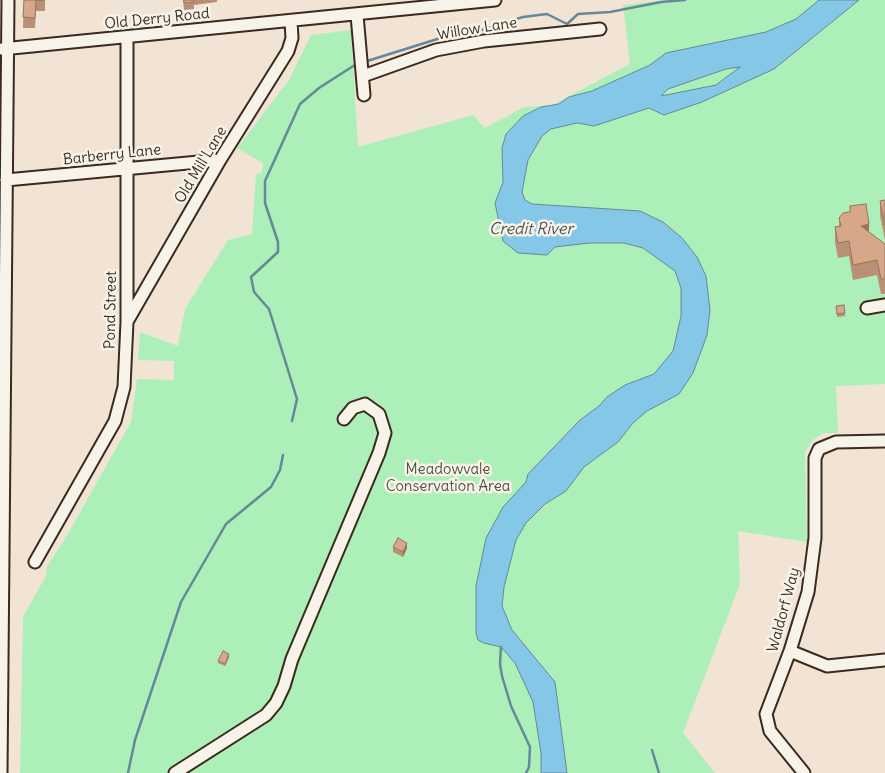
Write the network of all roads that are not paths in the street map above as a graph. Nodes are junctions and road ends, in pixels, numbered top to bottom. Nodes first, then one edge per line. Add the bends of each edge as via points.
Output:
1 (8, 0) edge
2 (495, 0) edge
3 (470, 1) edge
4 (357, 15) junction
5 (291, 21) junction
6 (600, 29) dead end
7 (127, 38) junction
8 (4, 48) edge
9 (362, 69) junction
10 (364, 95) dead end
11 (220, 160) junction
12 (128, 168) junction
13 (6, 180) junction
14 (885, 305) edge
15 (867, 308) dead end
16 (127, 322) junction
17 (344, 419) dead end
18 (885, 441) edge
19 (36, 562) dead end
20 (790, 651) junction
21 (885, 660) edge
22 (1, 773) edge
23 (175, 773) edge
24 (804, 773) edge

1 - 8 street
2 - 3 street, Old Derry Road
3 - 4 street, Old Derry Road
4 - 5 street, Old Derry Road
4 - 9 street
5 - 7 street, Old Derry Road
5 - 11 street, Old Mill Lane via 292,38 288,51
6 - 9 street, Willow Lane via 484,41
7 - 8 street, Old Derry Road
7 - 12 street, Pond Street
8 - 13 street
9 - 10 street
11 - 12 street, Barberry Lane
11 - 16 street, Old Mill Lane
12 - 13 street, Barberry Lane
12 - 16 street, Pond Street
13 - 22 street
14 - 15 street
16 - 19 street, Pond Street via 124,387 115,421
17 - 23 street via 353,408 365,404 379,414 385,433 276,703 266,715
18 - 20 street, Waldorf Way via 836,442 819,449 815,458 815,538 808,592
20 - 21 street via 827,666
20 - 24 street, Waldorf Way via 766,714 770,731

